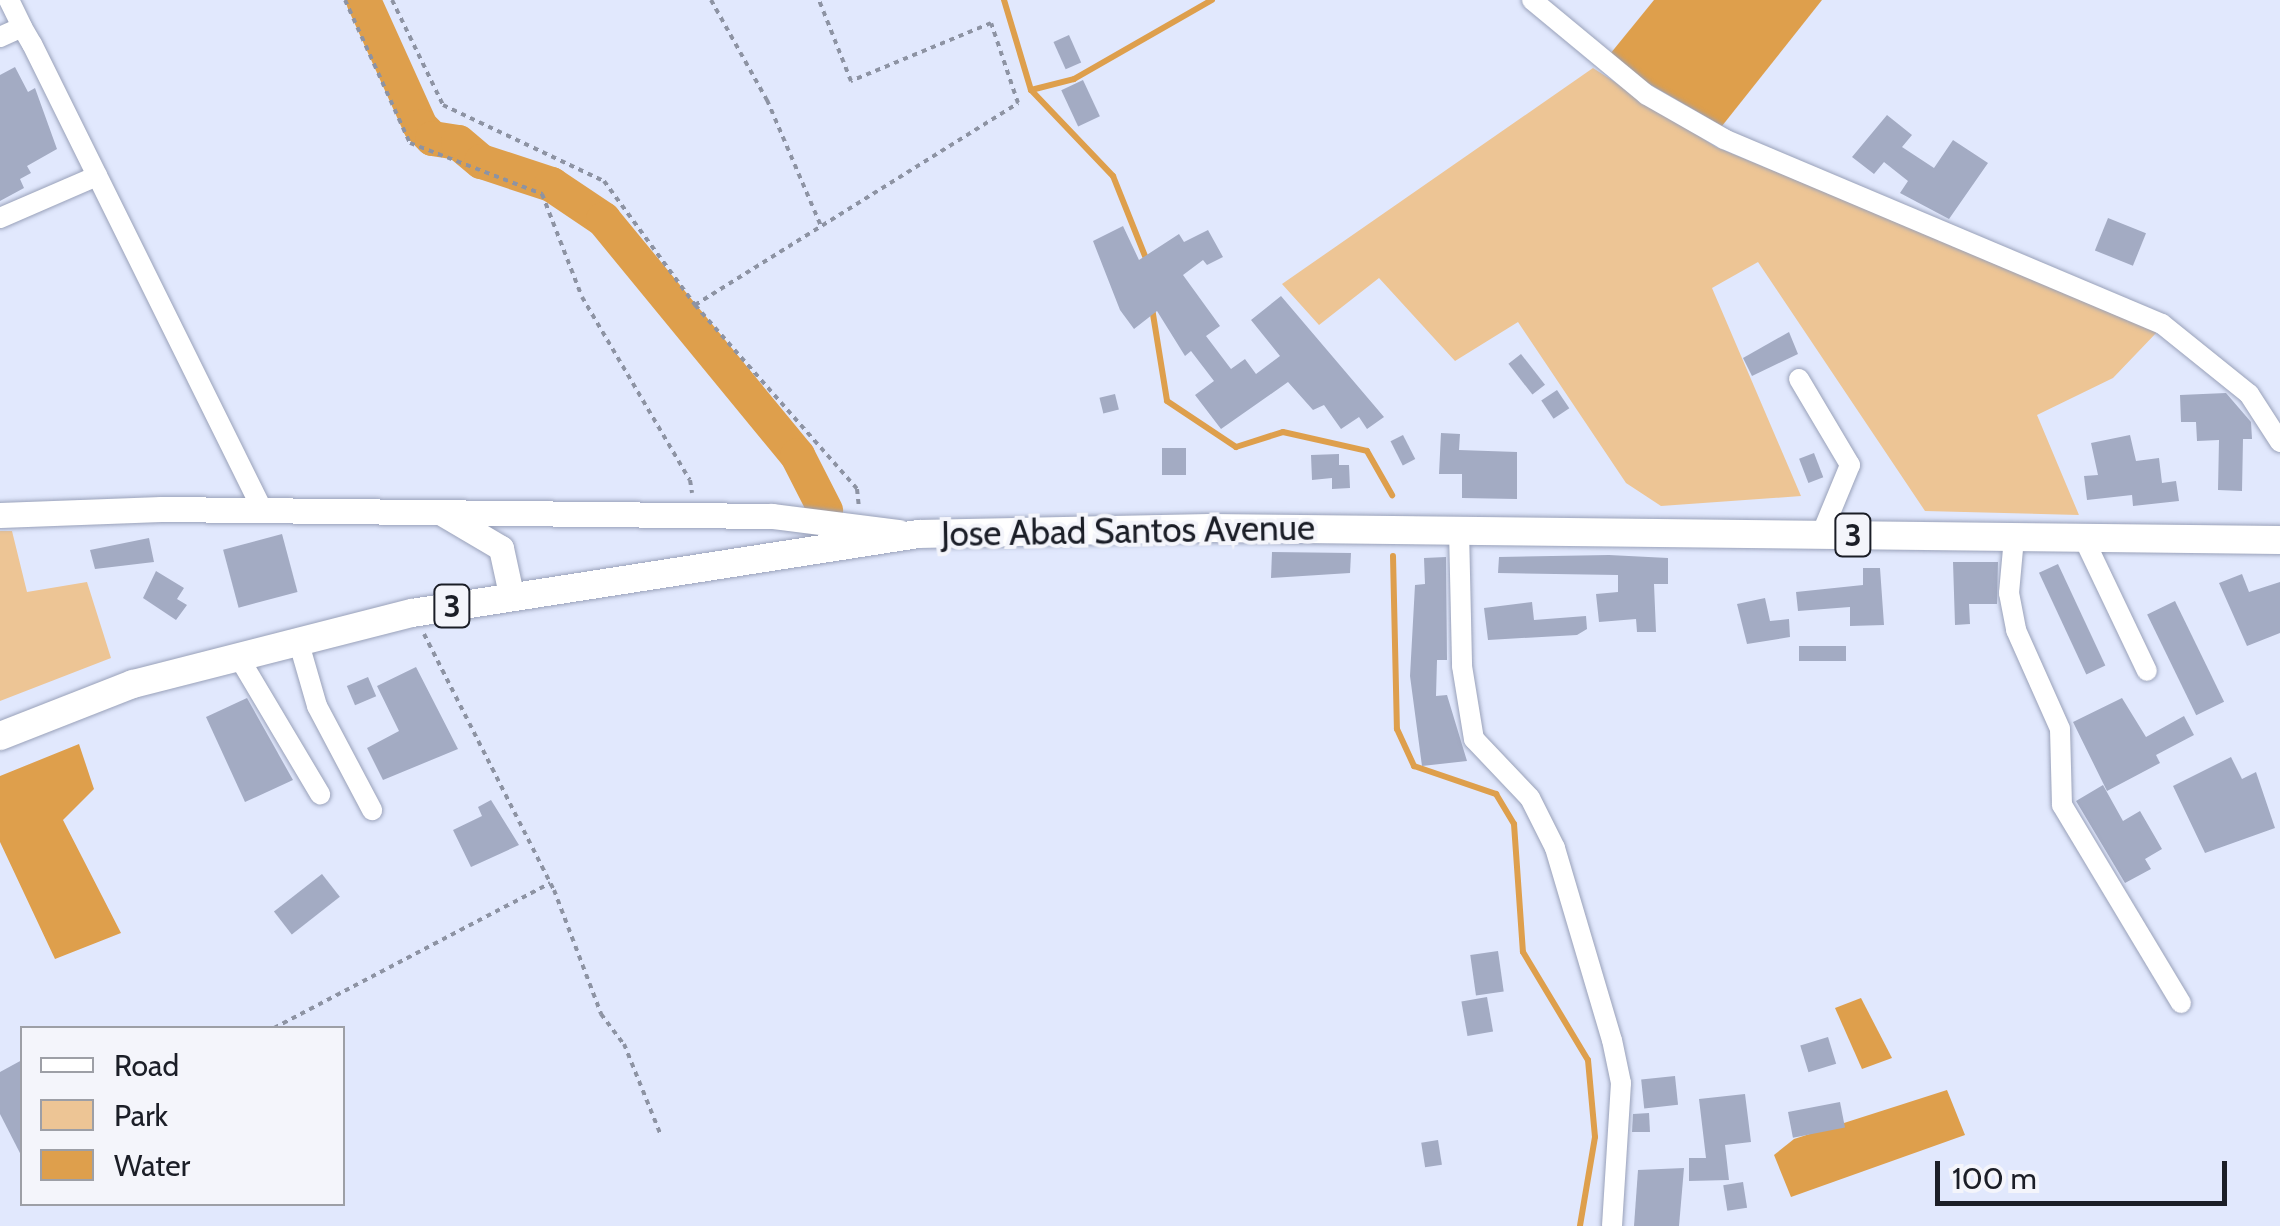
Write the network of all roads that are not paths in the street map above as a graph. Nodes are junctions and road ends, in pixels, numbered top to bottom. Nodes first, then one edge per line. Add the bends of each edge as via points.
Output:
1 (9, 0) edge
2 (1532, 0) edge
3 (22, 27) junction
4 (0, 36) edge
5 (97, 176) junction
6 (0, 218) edge
7 (1799, 379) dead end
8 (2280, 442) edge
9 (262, 510) junction
10 (440, 512) junction
11 (0, 516) edge
12 (1459, 530) junction
13 (918, 534) junction
14 (1821, 535) junction
15 (2014, 538) junction
16 (2084, 539) junction
17 (2280, 540) edge
18 (512, 594) junction
19 (298, 640) junction
20 (238, 656) junction
21 (2148, 671) dead end
22 (0, 736) edge
23 (320, 794) dead end
24 (372, 810) dead end
25 (2181, 1004) dead end
26 (1612, 1226) edge

1 - 3 street
2 - 8 street via 1632,84 1724,138 2162,324 2249,394
3 - 4 street
3 - 5 street
5 - 6 street
5 - 9 street
7 - 14 street via 1850,466
9 - 10 main road
9 - 11 main road
10 - 13 main road via 694,515
10 - 18 main road via 501,548
12 - 13 highway, Jose Abad Santos Avenue / 3
12 - 14 highway, Jose Abad Santos Avenue / 3
12 - 26 street via 1462,666 1474,738 1530,798 1554,848 1612,1040 1621,1083
13 - 18 highway, Jose Abad Santos Avenue / 3
14 - 15 highway, Jose Abad Santos Avenue / 3
15 - 16 highway, Jose Abad Santos Avenue / 3
15 - 25 street via 2012,612 2060,728 2062,806
16 - 17 highway, Jose Abad Santos Avenue / 3
16 - 21 street
18 - 19 highway, Jose Abad Santos Avenue / 3
19 - 20 highway, Jose Abad Santos Avenue / 3
19 - 24 street via 317,706
20 - 22 highway, Jose Abad Santos Avenue / 3 via 133,684
20 - 23 street

